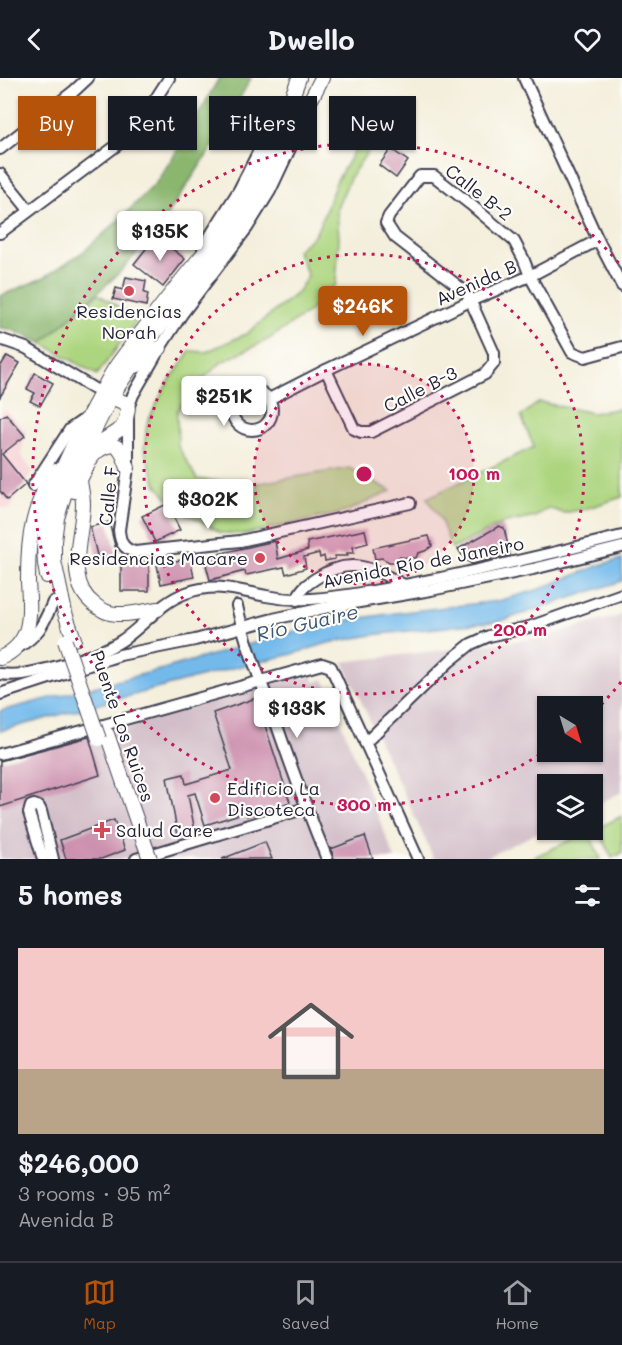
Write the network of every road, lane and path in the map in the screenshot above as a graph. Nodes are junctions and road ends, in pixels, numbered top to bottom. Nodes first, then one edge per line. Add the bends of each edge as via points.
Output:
1 (88, 78) edge
2 (169, 78) edge
3 (299, 78) edge
4 (322, 78) edge
5 (524, 78) edge
6 (316, 85) edge
7 (0, 149) edge
8 (281, 150) edge
9 (289, 150) edge
10 (0, 174) edge
11 (29, 210) junction
12 (247, 228) junction
13 (0, 232) edge
14 (598, 240) junction
15 (225, 245) junction
16 (530, 276) junction
17 (622, 286) edge
18 (470, 301) junction
19 (178, 303) junction
20 (0, 339) edge
21 (622, 347) edge
22 (160, 348) junction
23 (326, 370) junction
24 (126, 375) junction
25 (106, 395) junction
26 (269, 399) dead end
27 (128, 408) junction
28 (89, 416) junction
29 (94, 454) junction
30 (64, 464) junction
31 (128, 468) junction
32 (80, 481) junction
33 (33, 486) dead end
34 (410, 503) dead end
35 (622, 536) edge
36 (622, 547) edge
37 (404, 585) junction
38 (214, 588) junction
39 (622, 594) edge
40 (56, 596) junction
41 (297, 600) junction
42 (237, 606) junction
43 (158, 609) junction
44 (242, 627) junction
45 (222, 632) junction
46 (14, 649) junction
47 (0, 658) edge
48 (0, 674) edge
49 (260, 678) junction
50 (0, 694) edge
51 (365, 743) junction
52 (0, 754) edge
53 (306, 808) junction
54 (139, 851) edge
55 (43, 859) edge
56 (53, 859) edge
57 (150, 859) edge
58 (327, 859) edge
59 (418, 859) edge

1 - 7 street
2 - 11 street via 128,137
3 - 25 main road via 235,212 121,359
4 - 6 main road
5 - 14 street
8 - 15 main road
9 - 12 street
10 - 11 street
11 - 13 street
12 - 15 main road
12 - 22 street
14 - 16 street, Avenida B
14 - 17 street
15 - 19 main road
16 - 18 street, Avenida B
16 - 18 street, Calle B-2 via 514,242 434,176 420,176 386,223 395,237 458,285
16 - 21 street, Calle B-2 via 572,352 585,357
18 - 23 street, Avenida B
18 - 23 street, Calle B-3 via 494,353 494,363 485,374 371,432 354,429
19 - 24 main road
19 - 25 main road via 170,306
20 - 25 street via 26,348
22 - 24 main road
22 - 27 street
23 - 26 street, Avenida B
24 - 25 main road
25 - 27 main road
25 - 28 main road
25 - 40 main road via 60,508 54,547
27 - 29 main road via 122,428 104,440
27 - 31 street, Calle F
28 - 30 main road
28 - 33 street via 70,429
29 - 31 main road via 113,445 121,451
29 - 32 main road
30 - 40 main road via 44,541 45,562
30 - 46 main road via 49,480 34,520 28,560 29,621 26,633
31 - 34 street, Calle F via 119,530 123,546 135,552 240,541
32 - 40 main road via 65,520 62,583
32 - 43 main road via 83,504 77,563 83,593 111,614
35 - 37 street, Avenida Río de Janeiro
36 - 44 street, Avenida Río de Janeiro via 522,572
37 - 41 street, Avenida Río de Janeiro
37 - 41 street via 380,572 357,566 329,570 304,586
38 - 41 street, Avenida Río de Janeiro
38 - 42 street via 229,595
38 - 43 street, Avenida Río de Janeiro via 184,593
39 - 51 street via 471,644
40 - 46 street via 32,639
40 - 54 main road, Puente Los Ruices, bridge
42 - 44 street
42 - 45 street via 233,622
43 - 48 street, Avenida Río de Janeiro via 121,640 88,656 36,672
44 - 45 street, Avenida Río de Janeiro
44 - 49 street
45 - 50 street, Avenida Río de Janeiro via 120,655
46 - 47 main road
49 - 51 street via 322,664 331,667
49 - 52 street
49 - 53 street
51 - 59 street
53 - 54 street
53 - 58 street
54 - 57 main road, Puente Los Ruices, bridge
55 - 56 street via 29,813 33,805 41,811

